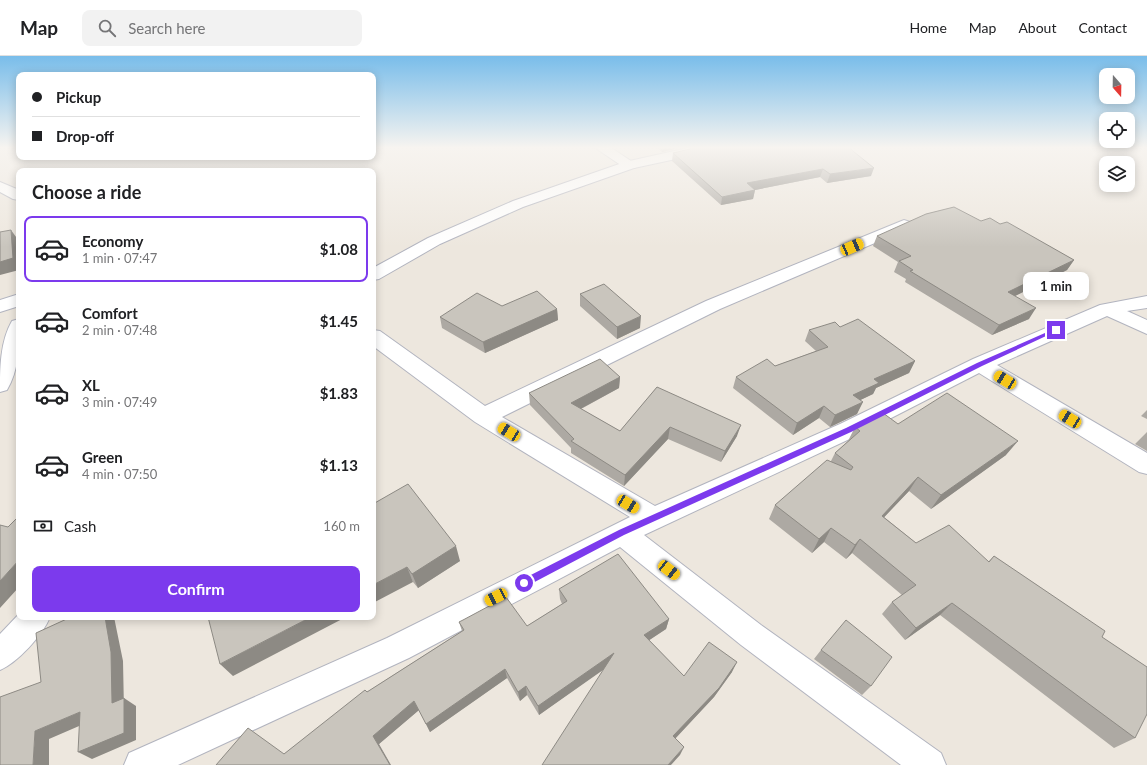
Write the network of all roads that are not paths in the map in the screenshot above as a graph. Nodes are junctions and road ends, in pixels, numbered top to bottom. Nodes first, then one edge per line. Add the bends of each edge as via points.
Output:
1 (587, 180) edge
2 (0, 186) edge
3 (16, 194) edge
4 (16, 197) edge
5 (0, 200) edge
6 (908, 224) edge
7 (376, 273) edge
8 (16, 301) edge
9 (1147, 302) edge
10 (0, 306) edge
11 (1106, 309) junction
12 (1147, 328) edge
13 (16, 334) edge
14 (376, 338) edge
15 (980, 364) junction
16 (0, 384) edge
17 (483, 416) junction
18 (1147, 465) edge
19 (654, 519) junction
20 (622, 533) junction
21 (33, 620) edge
22 (0, 655) edge
23 (140, 765) edge
24 (929, 765) edge

1 - 7 street via 518,204 434,241
2 - 3 street
4 - 5 street
6 - 17 street via 713,305
8 - 10 street
9 - 11 street
11 - 12 street
11 - 15 street
13 - 16 street
14 - 17 street
15 - 18 street
15 - 19 street via 848,430
17 - 19 street
19 - 20 street
20 - 23 street via 398,648
20 - 24 street via 751,635
21 - 22 street

